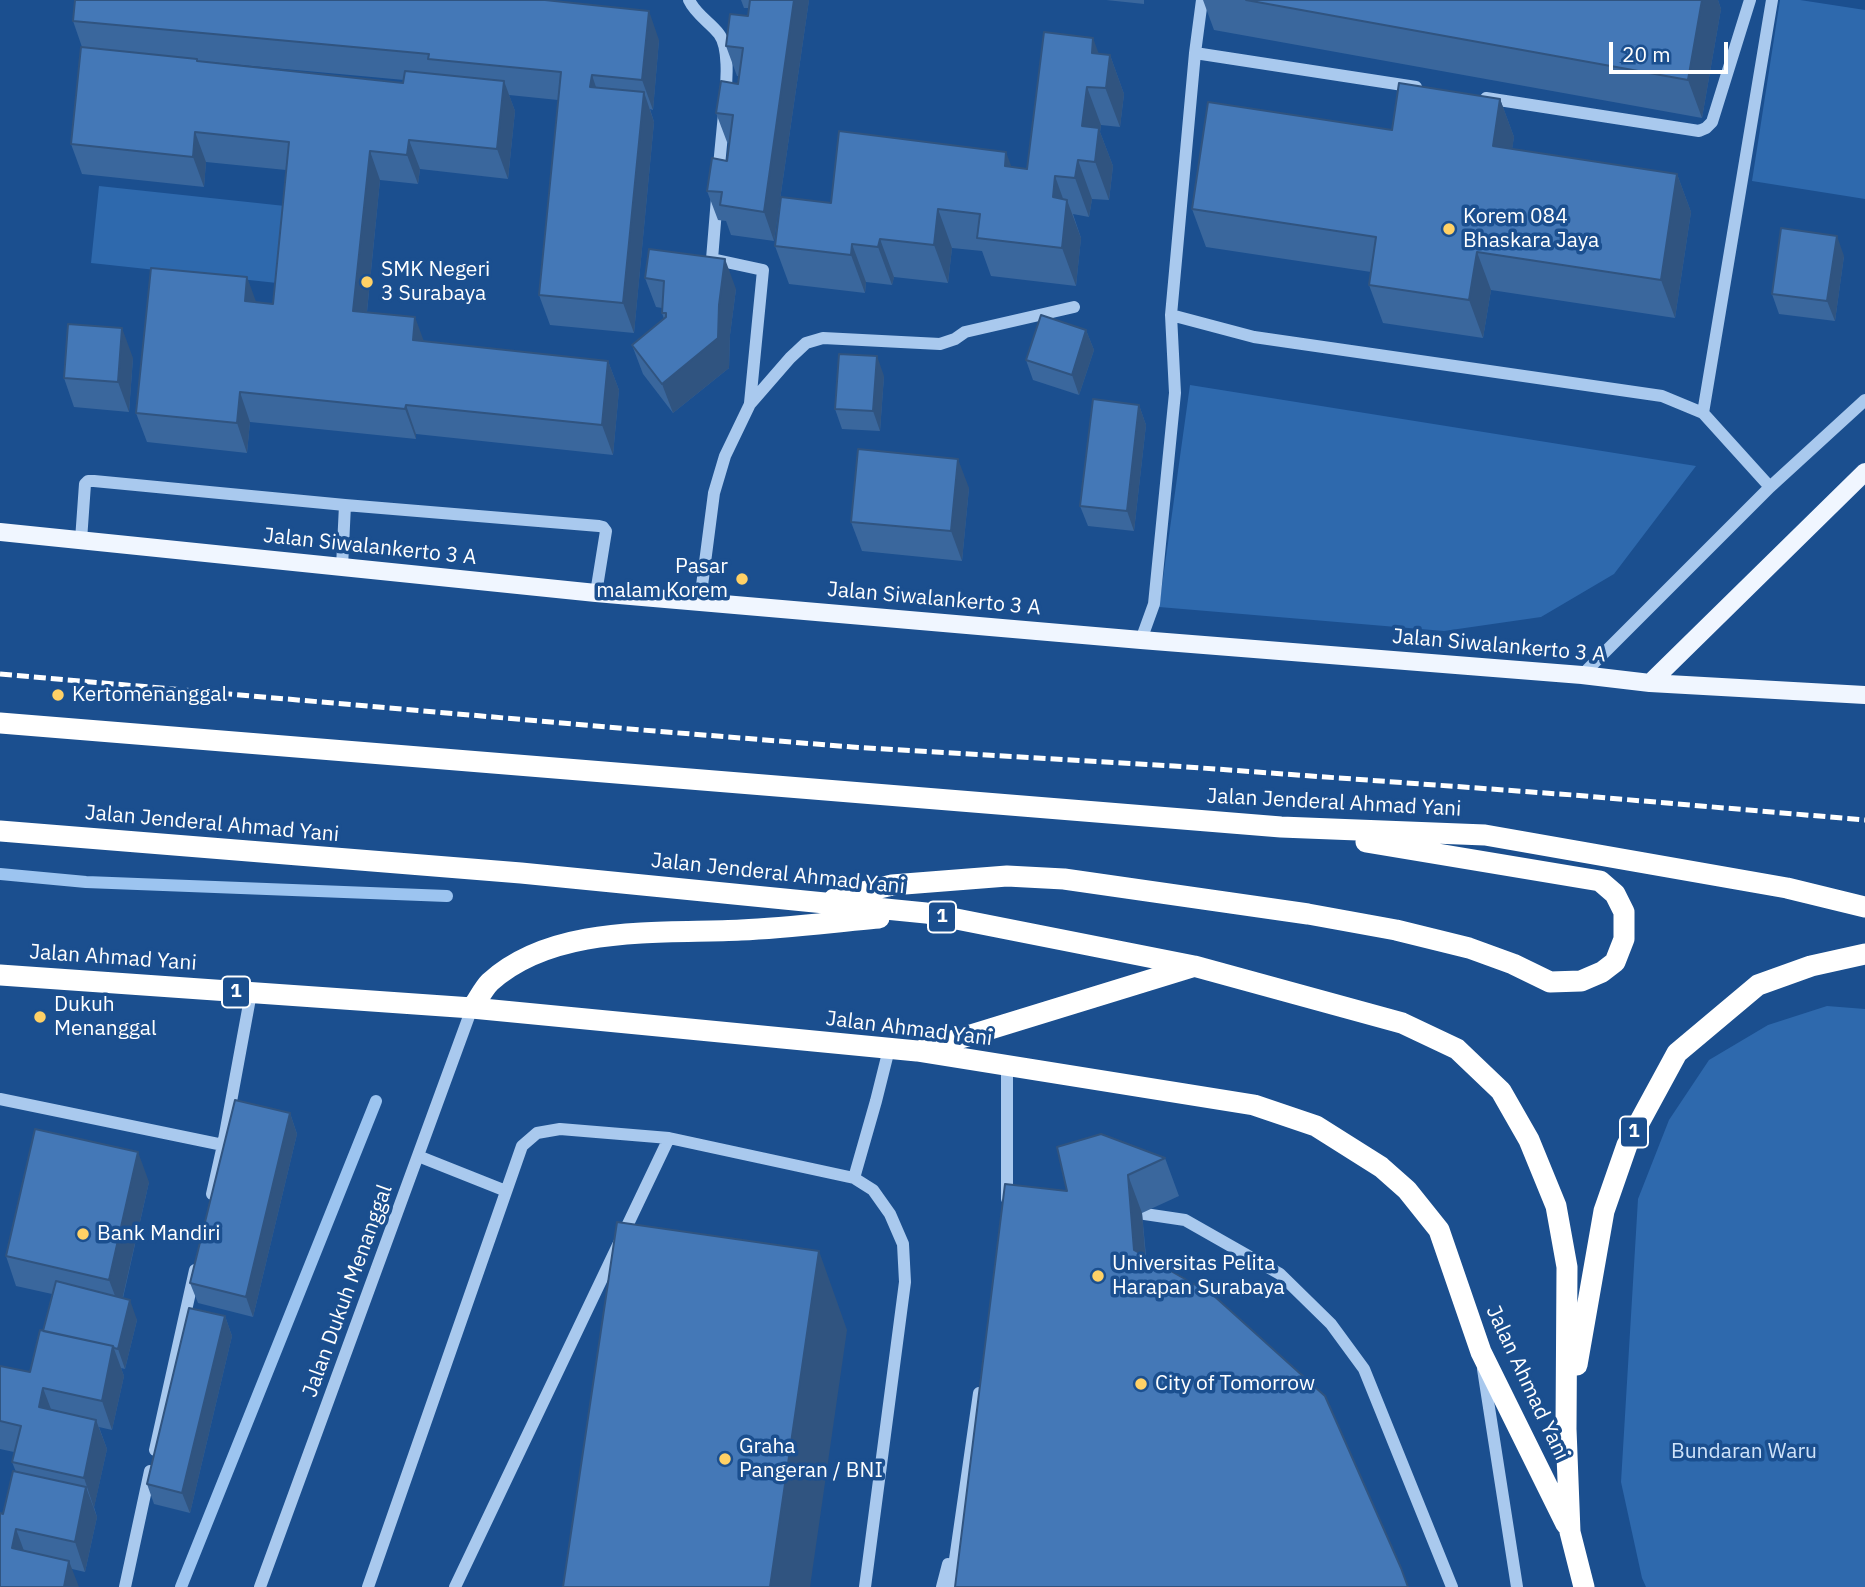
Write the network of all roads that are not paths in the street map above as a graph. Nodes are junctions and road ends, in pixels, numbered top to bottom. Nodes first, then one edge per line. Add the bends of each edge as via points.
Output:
1 (689, 0) edge
2 (1202, 0) edge
3 (1750, 0) edge
4 (1772, 0) edge
5 (1195, 53) junction
6 (1426, 89) edge
7 (1467, 95) edge
8 (1074, 307) dead end
9 (1171, 315) junction
10 (1865, 400) edge
11 (750, 404) junction
12 (1703, 413) junction
13 (1865, 472) edge
14 (1769, 487) junction
15 (345, 505) junction
16 (0, 533) edge
17 (81, 540) junction
18 (342, 566) junction
19 (597, 593) junction
20 (700, 601) junction
21 (1141, 640) junction
22 (1582, 675) junction
23 (1650, 683) junction
24 (1865, 695) edge
25 (0, 723) edge
26 (1282, 827) junction
27 (0, 831) edge
28 (817, 902) junction
29 (1865, 907) edge
30 (926, 913) junction
31 (1865, 954) edge
32 (1195, 966) junction
33 (0, 975) edge
34 (251, 993) junction
35 (472, 1009) junction
36 (889, 1049) junction
37 (917, 1051) junction
38 (1007, 1066) junction
39 (0, 1099) edge
40 (669, 1138) junction
41 (223, 1145) junction
42 (418, 1156) junction
43 (853, 1178) junction
44 (506, 1191) junction
45 (208, 1212) edge
46 (1138, 1213) dead end
47 (1005, 1216) edge
48 (199, 1252) edge
49 (1480, 1352) junction
50 (982, 1378) edge
51 (1566, 1430) junction
52 (964, 1500) junction
53 (1570, 1532) junction
54 (125, 1587) edge
55 (260, 1587) edge
56 (368, 1587) edge
57 (455, 1587) edge
58 (865, 1587) edge
59 (942, 1587) edge
60 (951, 1587) edge
61 (1452, 1587) edge
62 (1517, 1587) edge
63 (1584, 1587) edge

1 - 11 street via 721,36 727,69 712,259 763,270
2 - 5 street
3 - 7 street via 1712,122 1699,131
4 - 12 street
5 - 6 street
5 - 9 street
8 - 11 street via 965,332 940,344 822,338 806,343
9 - 12 street via 1254,337 1662,396
9 - 21 street via 1175,393 1154,604
10 - 14 street
11 - 20 street via 725,456 714,493
12 - 14 street
13 - 23 main road
14 - 22 street
15 - 17 street via 88,481
15 - 18 street
15 - 19 street via 603,527
16 - 17 main road, Jalan Siwalankerto 3 A
17 - 18 main road, Jalan Siwalankerto 3 A
18 - 19 main road, Jalan Siwalankerto 3 A
19 - 20 main road, Jalan Siwalankerto 3 A
20 - 21 main road, Jalan Siwalankerto 3 A
21 - 22 main road, Jalan Siwalankerto 3 A
22 - 23 main road, Jalan Siwalankerto 3 A
23 - 24 main road, Jalan Siwalankerto 3 A
25 - 26 highway, Jalan Jenderal Ahmad Yani
26 - 28 highway via 1601,881 1624,912 1624,939 1615,961 1602,972 1581,981 1550,982 1469,948 1396,930 1064,878 1007,876 892,886
26 - 29 highway, Jalan Jenderal Ahmad Yani via 1485,835 1787,888
27 - 28 highway, Jalan Jenderal Ahmad Yani / 1
28 - 30 highway, Jalan Jenderal Ahmad Yani / 1
30 - 32 highway, Jalan Jenderal Ahmad Yani / 1
30 - 35 highway via 803,926 620,934 561,944 507,970 489,984
31 - 51 highway, 1 via 1811,966 1758,985 1677,1054 1627,1145 1604,1211
32 - 37 highway
32 - 51 highway, Jalan Jenderal Ahmad Yani / 1 via 1402,1023 1457,1049 1501,1091 1529,1140 1556,1206 1567,1267
33 - 34 highway, Jalan Ahmad Yani / 1
34 - 35 highway, Jalan Ahmad Yani / 1
34 - 41 street
35 - 36 highway, Jalan Ahmad Yani / 1
35 - 42 street, Jalan Dukuh Menanggal
36 - 37 highway, Jalan Ahmad Yani / 1
36 - 43 street
37 - 38 highway, Jalan Ahmad Yani / 1
38 - 47 street via 1014,1202
38 - 49 highway, Jalan Ahmad Yani / 1 via 1254,1105 1316,1126 1381,1167 1407,1190 1438,1230
39 - 41 street
40 - 43 street
40 - 44 street via 560,1129 537,1133 522,1146
40 - 57 street
41 - 45 street
42 - 44 street
42 - 55 street, Jalan Dukuh Menanggal
43 - 58 street via 873,1190 890,1213 903,1244 905,1282
44 - 56 street
46 - 61 street via 1185,1220 1280,1274 1331,1324 1364,1369
48 - 54 street
49 - 53 highway, Jalan Ahmad Yani / 1
49 - 62 street
50 - 52 street
51 - 53 highway, 1
52 - 59 street
52 - 60 street
53 - 63 highway, 1

